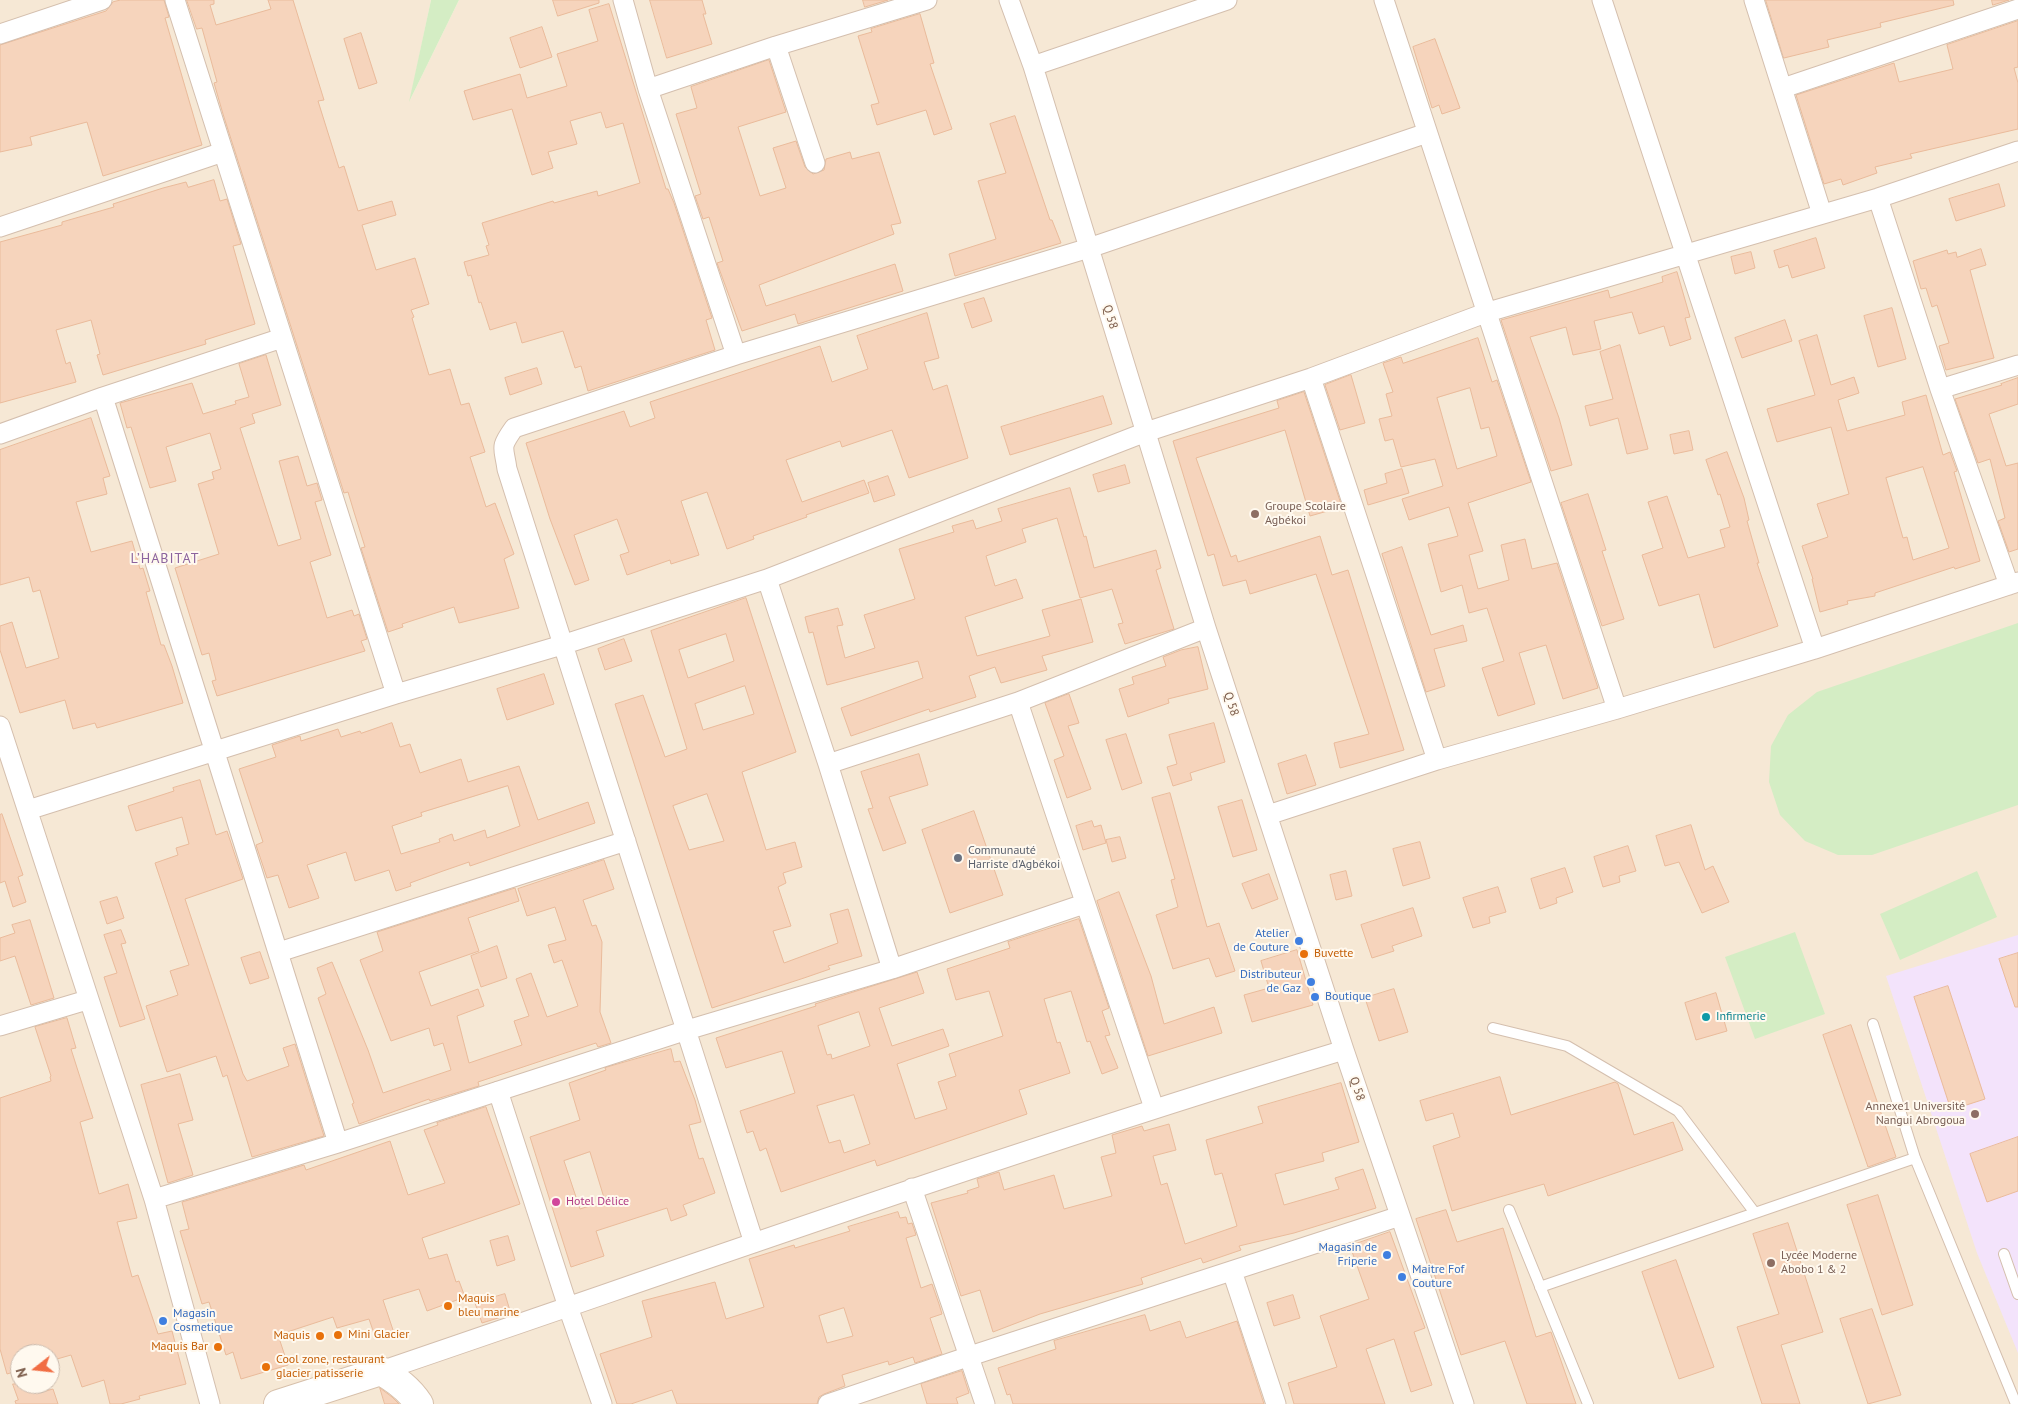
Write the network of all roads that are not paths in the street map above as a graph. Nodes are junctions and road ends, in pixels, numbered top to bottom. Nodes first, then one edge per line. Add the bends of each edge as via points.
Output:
1 (102, 0) edge
2 (175, 0) edge
3 (623, 0) edge
4 (928, 0) edge
5 (1009, 0) edge
6 (1227, 0) edge
7 (1384, 0) edge
8 (1602, 0) edge
9 (1754, 0) edge
10 (2018, 9) edge
11 (0, 34) edge
12 (776, 46) junction
13 (1033, 66) junction
14 (1783, 88) junction
15 (648, 89) junction
16 (1427, 133) junction
17 (2018, 151) edge
18 (223, 152) junction
19 (815, 163) dead end
20 (1878, 198) junction
21 (1822, 214) junction
22 (0, 227) edge
23 (1089, 248) junction
24 (1684, 254) junction
25 (1488, 312) junction
26 (282, 338) junction
27 (736, 354) junction
28 (2018, 365) edge
29 (1310, 378) junction
30 (1940, 389) junction
31 (102, 397) junction
32 (1146, 432) junction
33 (0, 434) edge
34 (767, 579) junction
35 (2014, 584) edge
36 (1206, 628) junction
37 (562, 645) junction
38 (1815, 649) junction
39 (396, 694) junction
40 (1018, 702) junction
41 (1617, 709) junction
42 (0, 726) edge
43 (216, 751) junction
44 (1437, 760) junction
45 (828, 764) junction
46 (28, 810) junction
47 (1268, 815) junction
48 (626, 841) junction
49 (1084, 904) junction
50 (279, 952) junction
51 (892, 969) junction
52 (87, 1000) junction
53 (1873, 1024) dead end
54 (0, 1026) edge
55 (1493, 1028) dead end
56 (687, 1030) junction
57 (1344, 1050) junction
58 (498, 1091) junction
59 (1154, 1108) junction
60 (338, 1143) junction
61 (1915, 1158) junction
62 (912, 1188) junction
63 (154, 1199) junction
64 (1509, 1210) dead end
65 (1755, 1213) junction
66 (1400, 1216) junction
67 (754, 1243) junction
68 (2004, 1254) dead end
69 (1232, 1271) junction
70 (1540, 1287) junction
71 (2018, 1294) edge
72 (568, 1307) junction
73 (970, 1356) junction
74 (381, 1371) junction
75 (210, 1404) edge
76 (278, 1404) edge
77 (419, 1404) edge
78 (602, 1404) edge
79 (828, 1404) edge
80 (985, 1404) edge
81 (1276, 1404) edge
82 (1464, 1404) edge
83 (1588, 1404) edge
84 (2016, 1404) edge

1 - 11 street
2 - 18 street
3 - 15 street
4 - 12 street
5 - 13 street, Q 58
6 - 13 street
7 - 16 street
8 - 24 street
9 - 14 street
10 - 14 street
12 - 15 street
12 - 19 street
13 - 23 street, Q 58
14 - 21 street
15 - 27 street
16 - 23 street
16 - 25 street
17 - 20 street
18 - 22 street
18 - 26 street
20 - 21 street
20 - 30 street
21 - 24 street
23 - 27 street
23 - 32 street, Q 58
24 - 25 street
24 - 38 street
25 - 29 street
25 - 41 street
26 - 31 street
26 - 39 street
27 - 37 street via 514,428 506,439 502,450
28 - 30 street
29 - 32 street
29 - 44 street
30 - 35 street
31 - 33 street
31 - 43 street
32 - 34 street
32 - 36 street, Q 58
34 - 37 street
34 - 45 street
35 - 38 street
36 - 40 street
36 - 47 street, Q 58
37 - 39 street
37 - 48 street
38 - 41 street
39 - 43 street
40 - 45 street
40 - 49 street
41 - 44 street
42 - 46 street
43 - 46 street
43 - 50 street
44 - 47 street
45 - 51 street
46 - 52 street
47 - 57 street, Q 58
48 - 50 street
48 - 56 street
49 - 51 street
49 - 59 street
50 - 60 street
51 - 56 street
52 - 54 street
52 - 63 street
53 - 61 lane
55 - 65 lane via 1567,1046 1678,1111
56 - 58 street
56 - 67 street
57 - 59 street
57 - 66 street, Q 58
58 - 60 street
58 - 72 street
59 - 62 street
60 - 63 street
61 - 65 lane
61 - 84 lane
62 - 67 street
62 - 73 street
63 - 75 street
64 - 70 lane
65 - 70 lane
66 - 69 street
66 - 82 street, Q 58
67 - 72 street
68 - 71 lane
69 - 73 street
69 - 81 street
70 - 83 lane
72 - 74 street
72 - 78 street
73 - 79 street
73 - 80 street
74 - 76 street
74 - 77 street via 396,1379

